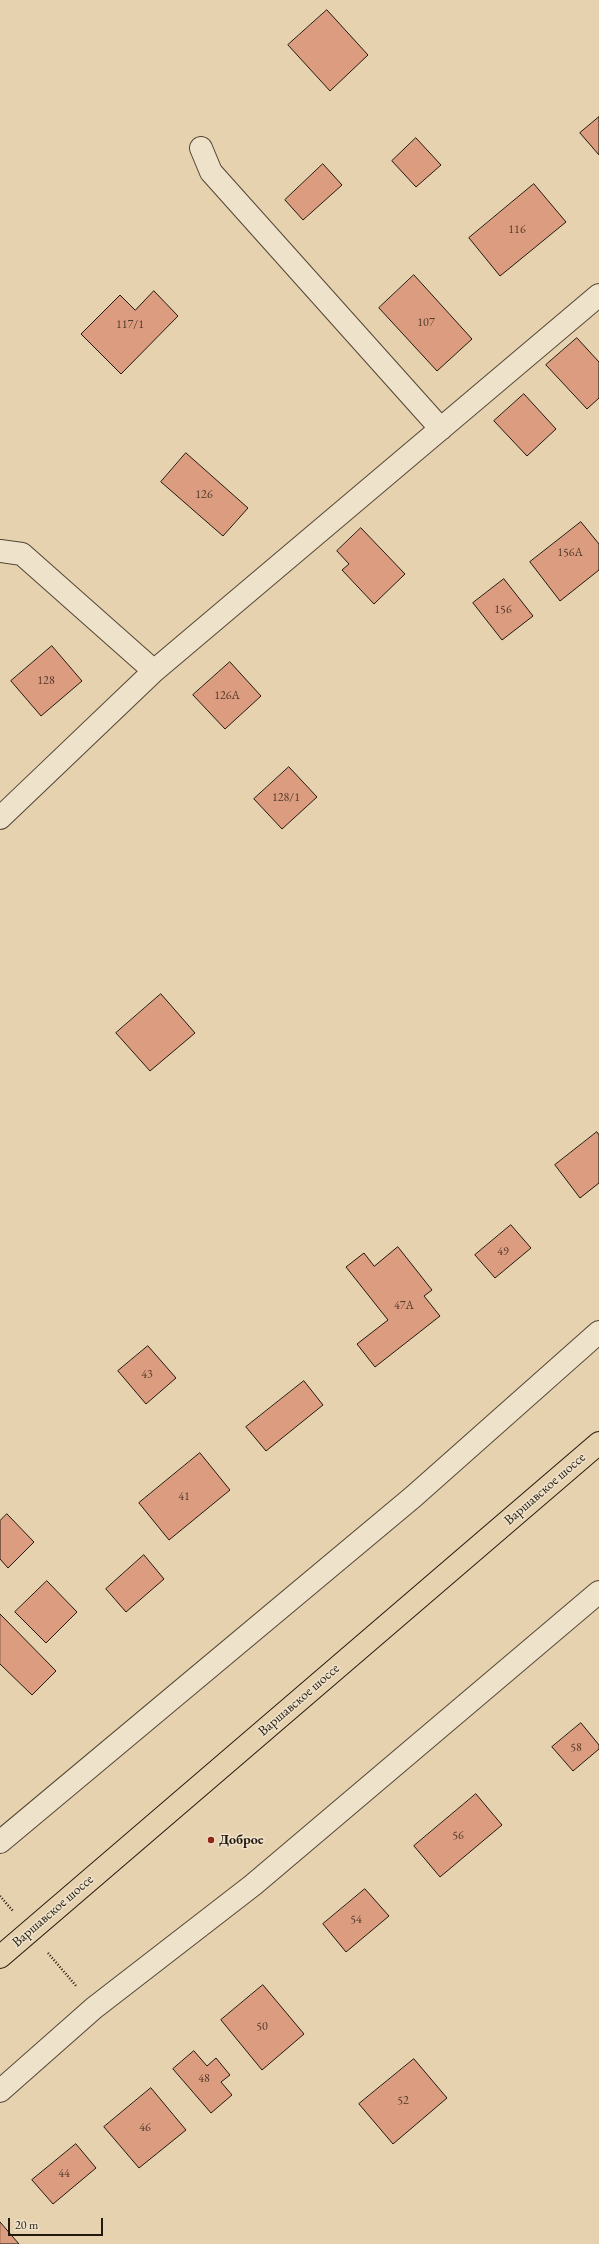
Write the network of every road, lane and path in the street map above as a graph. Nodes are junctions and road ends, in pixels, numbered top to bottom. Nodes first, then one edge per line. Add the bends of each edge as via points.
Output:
1 (201, 148) dead end
2 (599, 295) edge
3 (441, 429) junction
4 (0, 551) edge
5 (154, 671) junction
6 (6, 812) edge
7 (599, 1332) edge
8 (599, 1443) edge
9 (599, 1592) edge
10 (0, 1842) edge
11 (0, 1957) edge
12 (0, 2091) edge

1 - 3 street via 211,172
2 - 3 street
3 - 5 street
4 - 5 street via 22,554
5 - 6 street
7 - 10 street via 412,1497
8 - 11 main road, Варшавское шоссе
9 - 12 street via 253,1885 94,2008

